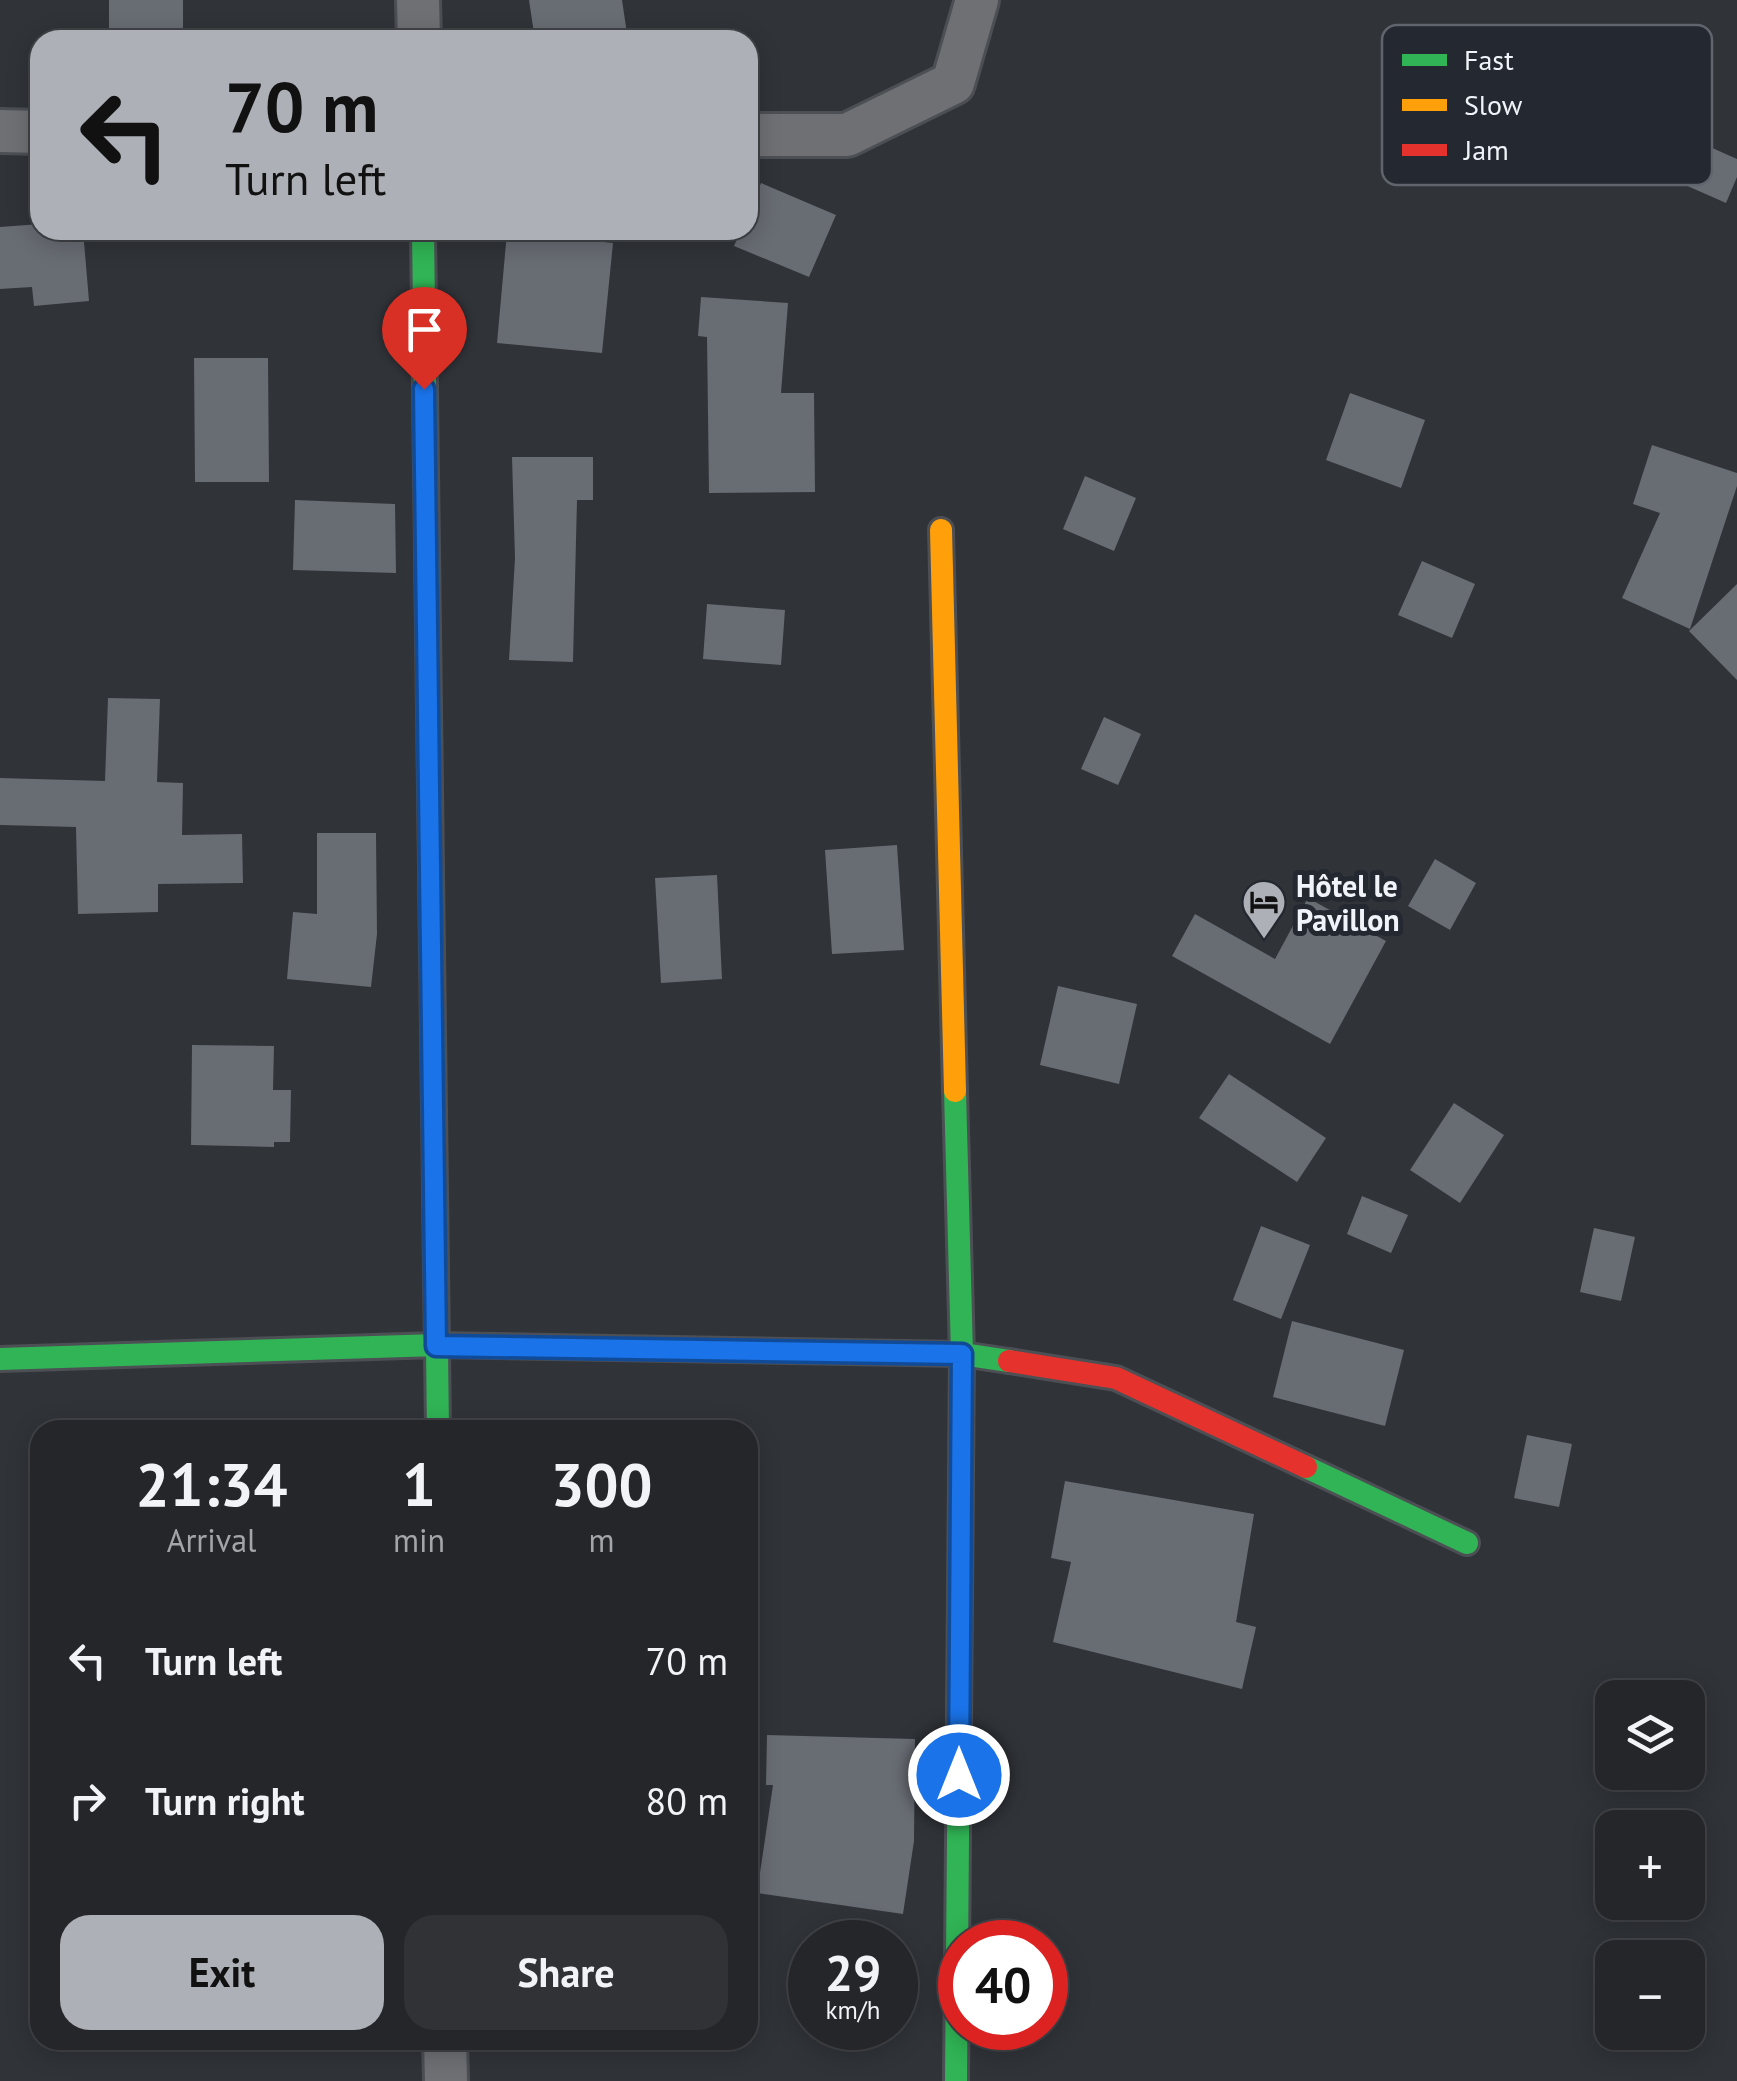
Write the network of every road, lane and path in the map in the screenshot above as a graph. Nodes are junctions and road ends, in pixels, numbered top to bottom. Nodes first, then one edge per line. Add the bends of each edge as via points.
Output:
1 (418, 0) edge
2 (978, 0) edge
3 (419, 30) edge
4 (0, 132) edge
5 (30, 132) edge
6 (758, 134) edge
7 (422, 240) edge
8 (940, 530) dead end
9 (436, 1346) junction
10 (962, 1354) junction
11 (0, 1358) edge
12 (438, 1420) edge
13 (1467, 1544) dead end
14 (445, 2050) edge
15 (446, 2081) edge
16 (956, 2081) edge

1 - 3 street
2 - 6 street via 953,83 847,135
4 - 5 street
7 - 9 street
8 - 10 street
9 - 10 street
9 - 11 street
9 - 12 street
10 - 13 street via 1116,1378
10 - 16 street
14 - 15 street

